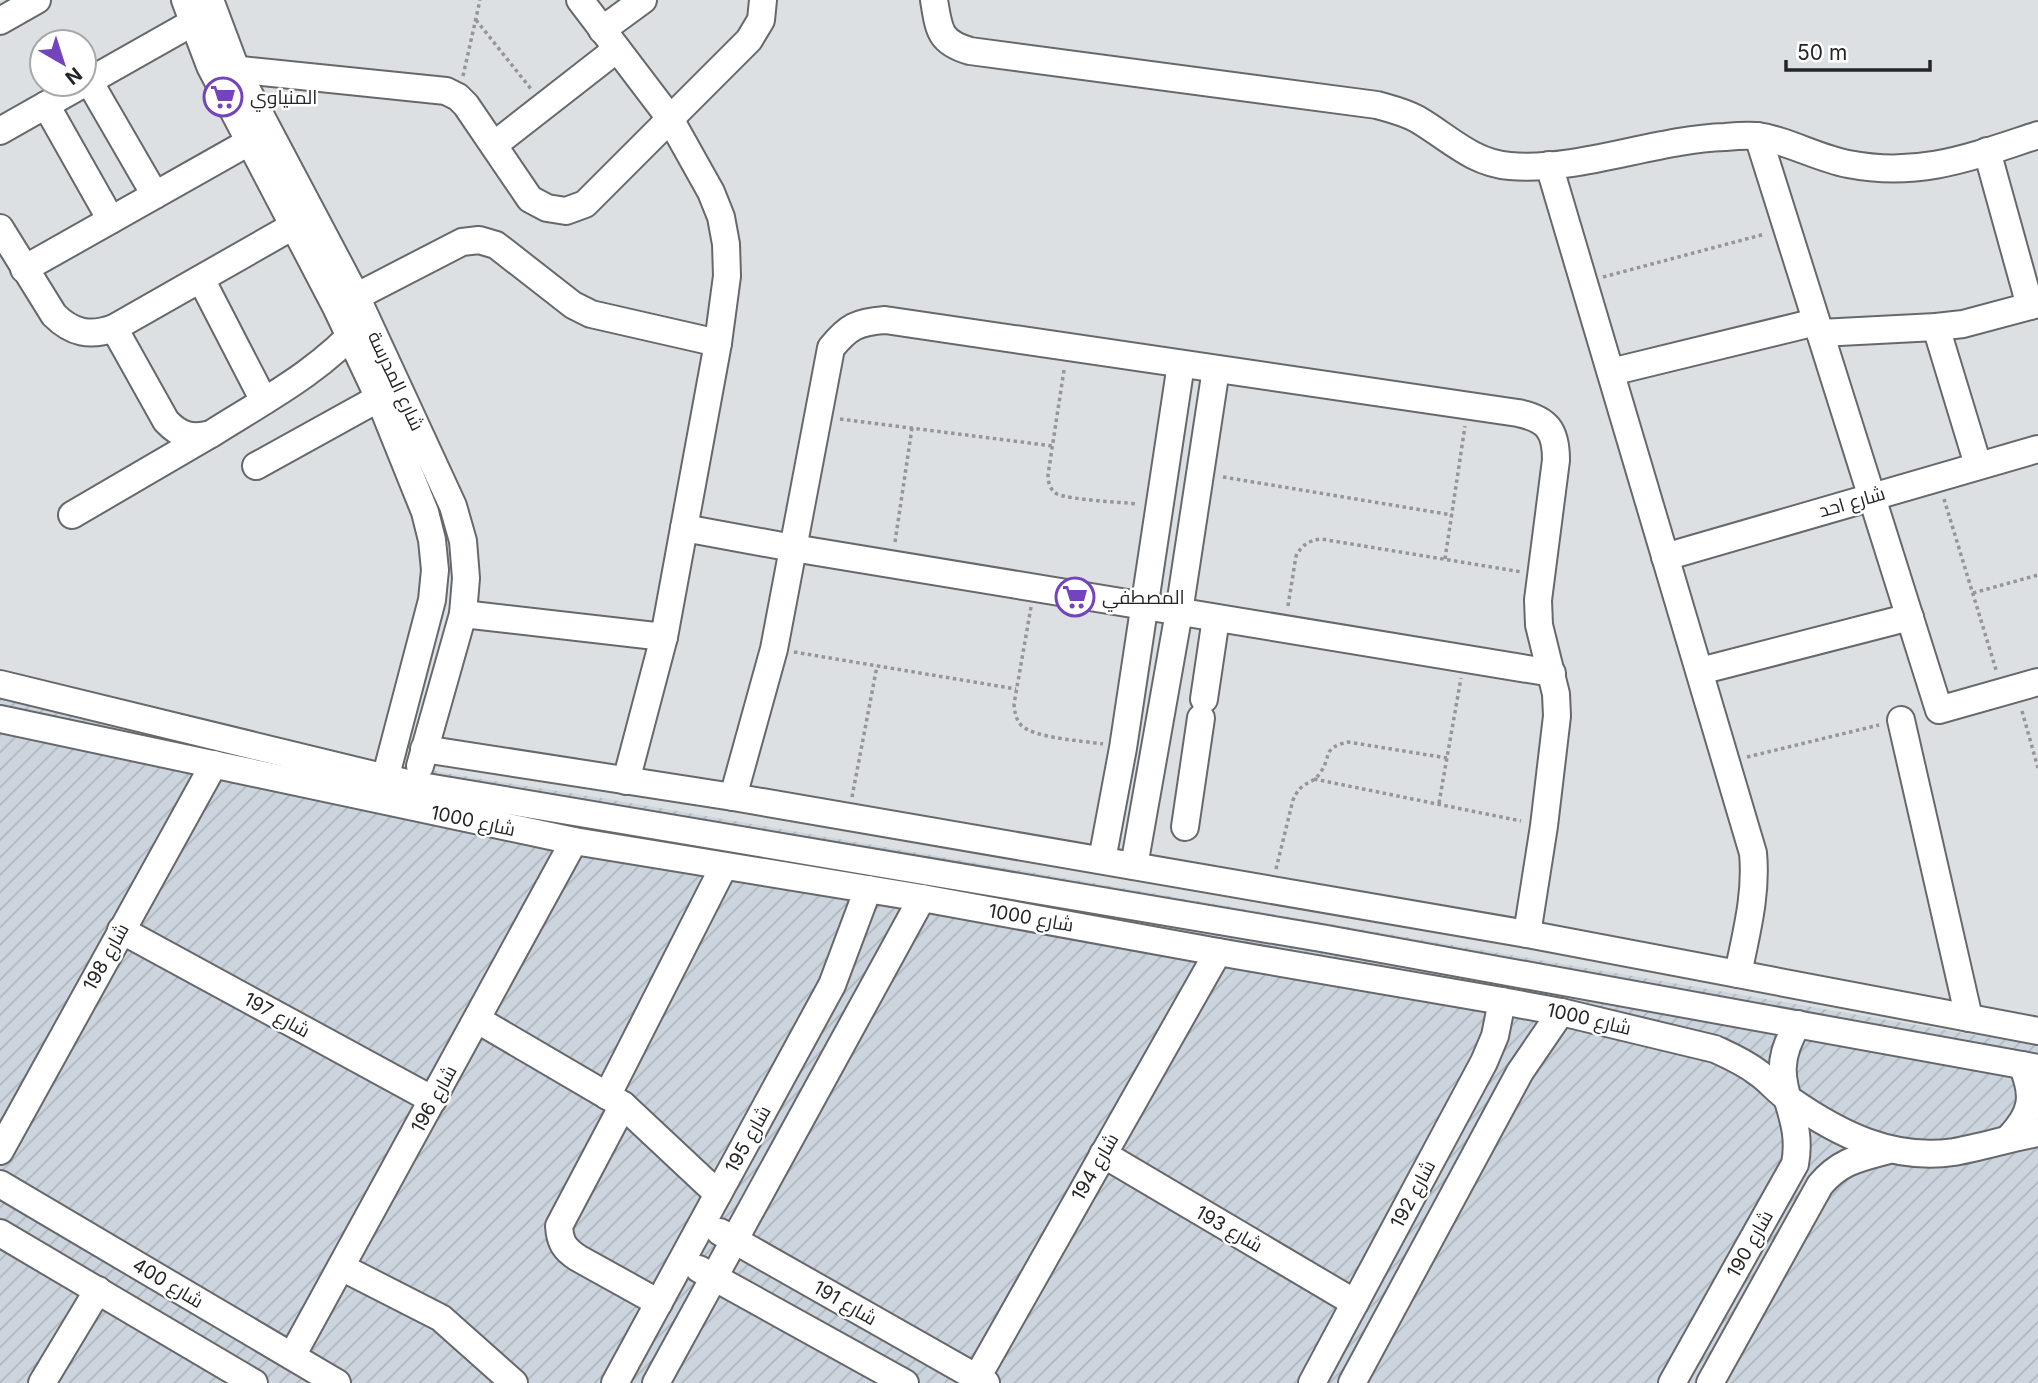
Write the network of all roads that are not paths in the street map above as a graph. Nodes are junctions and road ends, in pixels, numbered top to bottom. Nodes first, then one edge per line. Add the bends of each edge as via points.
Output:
1 (37, 0) edge
2 (580, 0) edge
3 (643, 0) edge
4 (934, 0) edge
5 (756, 7) edge
6 (200, 8) edge
7 (0, 21) edge
8 (610, 39) junction
9 (223, 68) junction
10 (98, 75) edge
11 (58, 98) edge
12 (94, 98) edge
13 (46, 105) junction
14 (669, 117) junction
15 (0, 131) edge
16 (2038, 135) edge
17 (259, 136) junction
18 (1758, 136) junction
19 (494, 145) junction
20 (1987, 151) junction
21 (1549, 165) junction
22 (155, 195) junction
23 (111, 220) junction
24 (304, 220) junction
25 (0, 228) edge
26 (24, 269) junction
27 (201, 279) junction
28 (2034, 305) edge
29 (352, 314) junction
30 (1818, 327) junction
31 (1936, 327) junction
32 (114, 328) junction
33 (718, 343) junction
34 (1181, 363) junction
35 (1216, 369) junction
36 (1611, 372) junction
37 (379, 398) junction
38 (264, 401) junction
39 (211, 434) junction
40 (2038, 449) edge
41 (1979, 465) junction
42 (257, 466) dead end
43 (1871, 496) junction
44 (72, 515) dead end
45 (684, 528) junction
46 (793, 548) junction
47 (1665, 557) junction
48 (1145, 606) junction
49 (1179, 612) junction
50 (463, 614) junction
51 (1910, 617) junction
52 (1216, 618) junction
53 (664, 637) junction
54 (1699, 671) junction
55 (1552, 673) junction
56 (0, 684) edge
57 (2019, 688) edge
58 (1160, 712) junction
59 (1209, 713) junction
60 (0, 719) edge
61 (1901, 720) road end
62 (1123, 748) junction
63 (424, 749) junction
64 (1153, 753) junction
65 (214, 764) junction
66 (385, 779) junction
67 (626, 780) junction
68 (415, 785) junction
69 (733, 797) junction
70 (1185, 827) dead end
71 (574, 841) junction
72 (1102, 860) junction
73 (724, 866) junction
74 (1134, 866) junction
75 (867, 889) junction
76 (922, 898) junction
77 (121, 930) junction
78 (1527, 934) junction
79 (1219, 952) junction
80 (1738, 974) junction
81 (1502, 1001) junction
82 (1561, 1012) junction
83 (1969, 1018) junction
84 (478, 1020) junction
85 (1798, 1024) junction
86 (2038, 1031) edge
87 (2030, 1066) edge
88 (1788, 1098) junction
89 (433, 1100) junction
90 (615, 1101) junction
91 (2038, 1133) edge
92 (2009, 1138) junction
93 (1889, 1150) junction
94 (0, 1151) edge
95 (1103, 1154) junction
96 (0, 1184) edge
97 (718, 1194) junction
98 (703, 1222) junction
99 (0, 1233) edge
100 (734, 1240) junction
101 (682, 1260) junction
102 (341, 1267) junction
103 (714, 1278) junction
104 (98, 1290) junction
105 (659, 1303) junction
106 (1355, 1303) junction
107 (292, 1356) junction
108 (979, 1381) edge
109 (42, 1383) edge
110 (254, 1383) edge
111 (337, 1383) edge
112 (514, 1383) edge
113 (615, 1383) edge
114 (656, 1383) edge
115 (905, 1383) edge
116 (1312, 1383) edge
117 (1352, 1383) edge
118 (1672, 1383) edge
119 (1710, 1383) edge

1 - 7 street
2 - 8 street
3 - 8 street
4 - 21 street via 941,33 953,46 970,51 1377,105 1418,120 1469,155 1509,166
5 - 14 street via 749,40
6 - 9 street, شارع المدرسة
6 - 10 street
8 - 14 street
8 - 19 street via 545,106
9 - 17 street, شارع المدرسة
9 - 19 street via 446,91 466,105
11 - 13 street
12 - 22 street
13 - 15 street
13 - 23 street
14 - 19 street via 585,204 566,211 530,199
14 - 33 street via 721,217 727,276
16 - 20 street
17 - 22 street
17 - 24 street, شارع المدرسة
18 - 20 street via 1845,163 1881,169 1953,163
18 - 21 street via 1721,136
18 - 30 street
20 - 28 street
21 - 36 street
22 - 23 street
23 - 26 street
24 - 27 street
24 - 29 street, شارع المدرسة
25 - 26 street
26 - 32 street via 63,324 88,334
27 - 32 street
27 - 38 street
28 - 31 street
29 - 33 street via 462,242 479,240 496,245 573,306 591,314
29 - 37 street, شارع المدرسة
29 - 38 street via 313,368
29 - 50 street, شارع المدرسة via 453,506 464,541
30 - 31 street
30 - 36 street
30 - 43 street
31 - 41 street
32 - 39 street via 166,421 186,436
33 - 45 street
34 - 35 street
34 - 46 street via 885,320 863,322 844,332 831,348
34 - 48 street
35 - 49 street
35 - 55 street via 1535,416 1549,427 1556,443 1556,460 1538,600 1539,625
36 - 47 street
37 - 42 street
37 - 66 street, شارع المدرسة via 425,512 435,570 430,610
38 - 39 street
39 - 44 street
40 - 41 street, شارع احد
41 - 43 street, شارع احد
43 - 47 street, شارع احد
43 - 51 street
45 - 46 street
45 - 53 street
46 - 48 street
46 - 69 street via 774,649
47 - 54 street
48 - 49 street
48 - 62 street
49 - 52 street
49 - 58 street
50 - 53 street
50 - 63 street, شارع المدرسة
51 - 54 street
51 - 57 street via 1939,710
52 - 55 street
52 - 59 street
53 - 67 street
54 - 80 street via 1753,853 1754,895
55 - 78 street via 1558,716
56 - 66 street, شارع 1000
58 - 59 street
58 - 64 street
59 - 70 street
60 - 65 street, شارع 1000
61 - 83 street
62 - 64 street
62 - 72 street
63 - 67 street
63 - 68 street, شارع المدرسة
64 - 74 street
65 - 71 street, شارع 1000
65 - 77 street, شارع 198
66 - 68 street, شارع 1000
67 - 69 street
68 - 85 street, شارع 1000 via 1321,938
69 - 72 street
71 - 73 street, شارع 1000
71 - 84 street, شارع 196
72 - 74 street
73 - 75 street, شارع 1000
73 - 90 street
74 - 78 street
75 - 76 street, شارع 1000
75 - 97 street, شارع 195 via 832,985
76 - 79 street, شارع 1000
76 - 100 street, شارع 195
77 - 89 street, شارع 197
77 - 94 street, شارع 198
78 - 80 street
79 - 81 street, شارع 1000
79 - 95 street, شارع 194
80 - 83 street
81 - 82 street, شارع 1000
81 - 106 street, شارع 192 via 1484,1062
82 - 88 street, شارع 1000 via 1715,1049 1758,1073
82 - 117 street, شارع 192 via 1520,1072
83 - 86 street
84 - 89 street, شارع 196
84 - 90 street
85 - 87 street, شارع 1000
85 - 88 street, شارع 190 via 1782,1060
87 - 92 street via 2031,1104 2023,1123
88 - 93 street, شارع 1000 via 1852,1137
88 - 118 street, شارع 190 via 1799,1144 1795,1164
89 - 102 street, شارع 196
90 - 97 street
90 - 105 street via 559,1226 560,1239 567,1251
91 - 92 street, شارع 1000
92 - 93 street, شارع 1000 via 1954,1152
93 - 119 street, شارع 190 via 1850,1160 1831,1171 1820,1185
95 - 106 street, شارع 193
95 - 108 street, شارع 194
96 - 107 street, شارع 400
97 - 98 street, شارع 195
98 - 100 street, شارع 191
98 - 101 street, شارع 195
99 - 104 street
100 - 103 street, شارع 195
100 - 108 street, شارع 191
101 - 103 street
101 - 105 street, شارع 195
102 - 107 street, شارع 196
102 - 112 street via 441,1318
103 - 114 street, شارع 195
103 - 115 street
104 - 109 street
104 - 110 street
105 - 113 street, شارع 195
106 - 116 street, شارع 192
107 - 111 street, شارع 400

